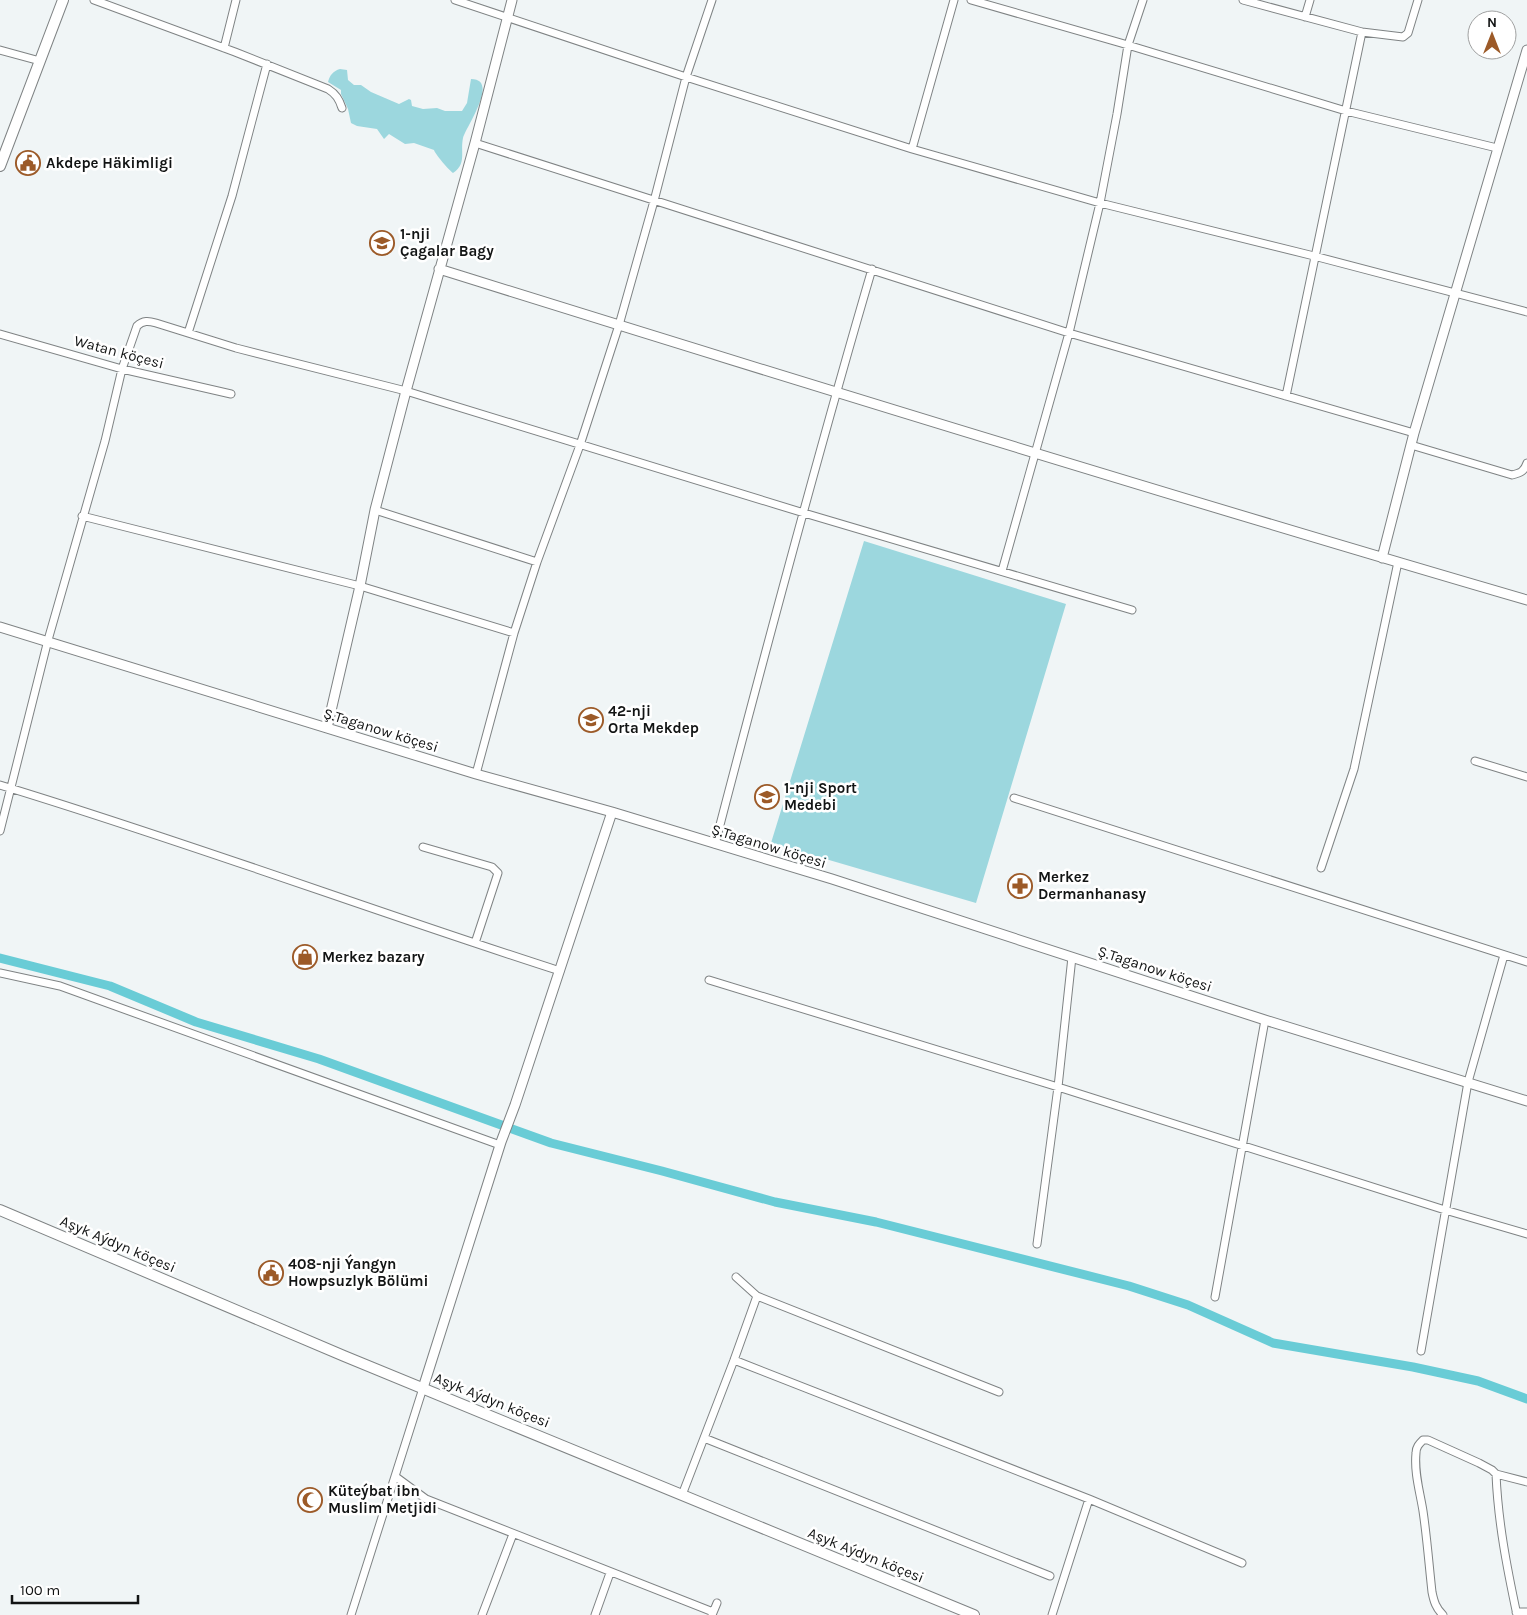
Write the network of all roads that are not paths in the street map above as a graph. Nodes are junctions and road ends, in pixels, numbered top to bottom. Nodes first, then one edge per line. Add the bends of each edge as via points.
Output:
1 (63, 0) edge
2 (94, 0) edge
3 (236, 0) edge
4 (456, 0) edge
5 (512, 0) edge
6 (712, 0) edge
7 (954, 0) edge
8 (971, 0) edge
9 (1143, 0) edge
10 (1243, 0) edge
11 (1310, 0) edge
12 (1418, 0) edge
13 (1305, 17) junction
14 (507, 18) junction
15 (1362, 32) junction
16 (1128, 45) junction
17 (224, 48) junction
18 (0, 50) edge
19 (1527, 50) edge
20 (40, 61) junction
21 (267, 64) junction
22 (686, 77) junction
23 (342, 108) dead end
24 (1346, 111) junction
25 (474, 144) junction
26 (1497, 148) junction
27 (912, 149) junction
28 (0, 166) edge
29 (654, 201) junction
30 (1100, 203) junction
31 (1314, 256) junction
32 (439, 269) junction
33 (872, 270) junction
34 (1456, 292) junction
35 (1527, 312) edge
36 (619, 325) junction
37 (1069, 332) junction
38 (188, 333) junction
39 (0, 334) edge
40 (122, 369) junction
41 (406, 391) junction
42 (836, 393) junction
43 (231, 394) dead end
44 (1286, 396) junction
45 (1414, 433) junction
46 (580, 445) junction
47 (1411, 445) junction
48 (1036, 453) junction
49 (1527, 463) edge
50 (375, 510) junction
51 (804, 513) junction
52 (82, 516) junction
53 (1382, 558) junction
54 (537, 562) junction
55 (1398, 562) junction
56 (1002, 571) junction
57 (360, 586) junction
58 (1527, 600) edge
59 (1132, 610) dead end
60 (0, 627) edge
61 (514, 633) junction
62 (48, 640) junction
63 (328, 728) junction
64 (1475, 761) dead end
65 (476, 774) junction
66 (1527, 777) edge
67 (0, 785) edge
68 (11, 789) junction
69 (1014, 798) dead end
70 (612, 812) junction
71 (0, 831) edge
72 (715, 844) junction
73 (423, 847) dead end
74 (1321, 868) dead end
75 (475, 944) junction
76 (1504, 955) junction
77 (1072, 957) junction
78 (1527, 962) edge
79 (560, 970) junction
80 (0, 972) edge
81 (708, 980) dead end
82 (1265, 1020) junction
83 (1468, 1082) junction
84 (1058, 1087) junction
85 (1527, 1101) edge
86 (501, 1144) junction
87 (1242, 1146) junction
88 (0, 1210) edge
89 (1445, 1210) junction
90 (1527, 1234) edge
91 (1036, 1244) dead end
92 (736, 1277) dead end
93 (757, 1296) junction
94 (1215, 1297) dead end
95 (1421, 1351) dead end
96 (734, 1360) junction
97 (423, 1388) junction
98 (999, 1392) dead end
99 (704, 1438) junction
100 (1496, 1474) junction
101 (396, 1477) junction
102 (1527, 1482) edge
103 (682, 1495) junction
104 (1089, 1498) junction
105 (513, 1534) junction
106 (1242, 1562) dead end
107 (610, 1573) junction
108 (1050, 1576) dead end
109 (717, 1603) dead end
110 (1527, 1612) edge
111 (1516, 1613) edge
112 (713, 1614) edge
113 (351, 1615) edge
114 (482, 1615) edge
115 (595, 1615) edge
116 (974, 1615) edge
117 (1052, 1615) edge
118 (1443, 1615) edge

1 - 20 main road
2 - 17 street
3 - 17 street
4 - 14 street
5 - 14 street
6 - 22 street
7 - 27 street
8 - 16 street
9 - 16 street
10 - 13 street
11 - 13 street
12 - 15 street via 1408,33 1403,37
13 - 15 street
14 - 22 street
14 - 25 street
15 - 24 street
16 - 24 street
16 - 30 street
17 - 21 street
18 - 20 street
19 - 26 street
20 - 28 main road
21 - 23 street via 334,92
21 - 38 street via 232,196
22 - 27 street
22 - 29 street
24 - 26 street
24 - 31 street
25 - 29 street
25 - 32 street
26 - 34 street
27 - 30 street
29 - 33 street
29 - 36 street
30 - 31 street
30 - 37 street
31 - 34 street
31 - 44 street
32 - 36 street
32 - 41 street
33 - 37 street
33 - 42 street
34 - 35 street
34 - 45 street
36 - 42 street
36 - 46 street
37 - 44 street
37 - 48 street
38 - 40 street via 151,321 141,322
38 - 41 street
39 - 40 street, Watan köçesi
40 - 43 street, Watan köçesi
40 - 52 street via 105,441
41 - 46 street
41 - 50 street
42 - 48 street
42 - 51 street
44 - 45 street
45 - 47 street
46 - 51 street
46 - 54 street
47 - 49 street via 1512,474 1520,473
47 - 53 street
48 - 53 street
48 - 56 street
50 - 54 street
50 - 57 street
51 - 56 street
51 - 72 street
52 - 57 street
52 - 62 street
53 - 55 street
54 - 61 street
55 - 58 street
55 - 74 street via 1354,769
56 - 59 street
57 - 61 street
57 - 63 street
60 - 62 street, Ş.Taganow köçesi
61 - 65 street
62 - 63 street, Ş.Taganow köçesi
62 - 68 street
63 - 65 street, Ş.Taganow köçesi
64 - 66 street
65 - 70 street, Ş.Taganow köçesi
67 - 68 street
68 - 71 street
68 - 75 street via 117,821
69 - 76 street
70 - 72 street, Ş.Taganow köçesi
70 - 79 street
72 - 77 street, Ş.Taganow köçesi
73 - 75 street via 492,867 498,873
75 - 79 street
76 - 78 street
76 - 83 street
77 - 82 street, Ş.Taganow köçesi
77 - 84 street
79 - 86 street
80 - 86 street via 60,986
81 - 84 street
82 - 83 street, Ş.Taganow köçesi
82 - 87 street
83 - 85 street, Ş.Taganow köçesi
83 - 89 street
84 - 87 street
84 - 91 street
86 - 97 street
87 - 89 street
87 - 94 street
88 - 97 main road, Aşyk Aýdyn köçesi
89 - 90 street
89 - 95 street
92 - 93 street
93 - 96 street
93 - 98 street
96 - 99 street
96 - 104 street
97 - 101 street
97 - 103 main road, Aşyk Aýdyn köçesi
99 - 103 street
99 - 108 street
100 - 102 street
100 - 111 street via 1504,1554
100 - 118 street via 1432,1441 1423,1440 1418,1446 1418,1486 1432,1592 1437,1609
101 - 105 street via 426,1499
101 - 113 street
103 - 116 main road, Aşyk Aýdyn köçesi
104 - 106 street
104 - 117 street
105 - 107 street
105 - 114 street
107 - 112 street
107 - 115 street
109 - 112 street
110 - 111 street

